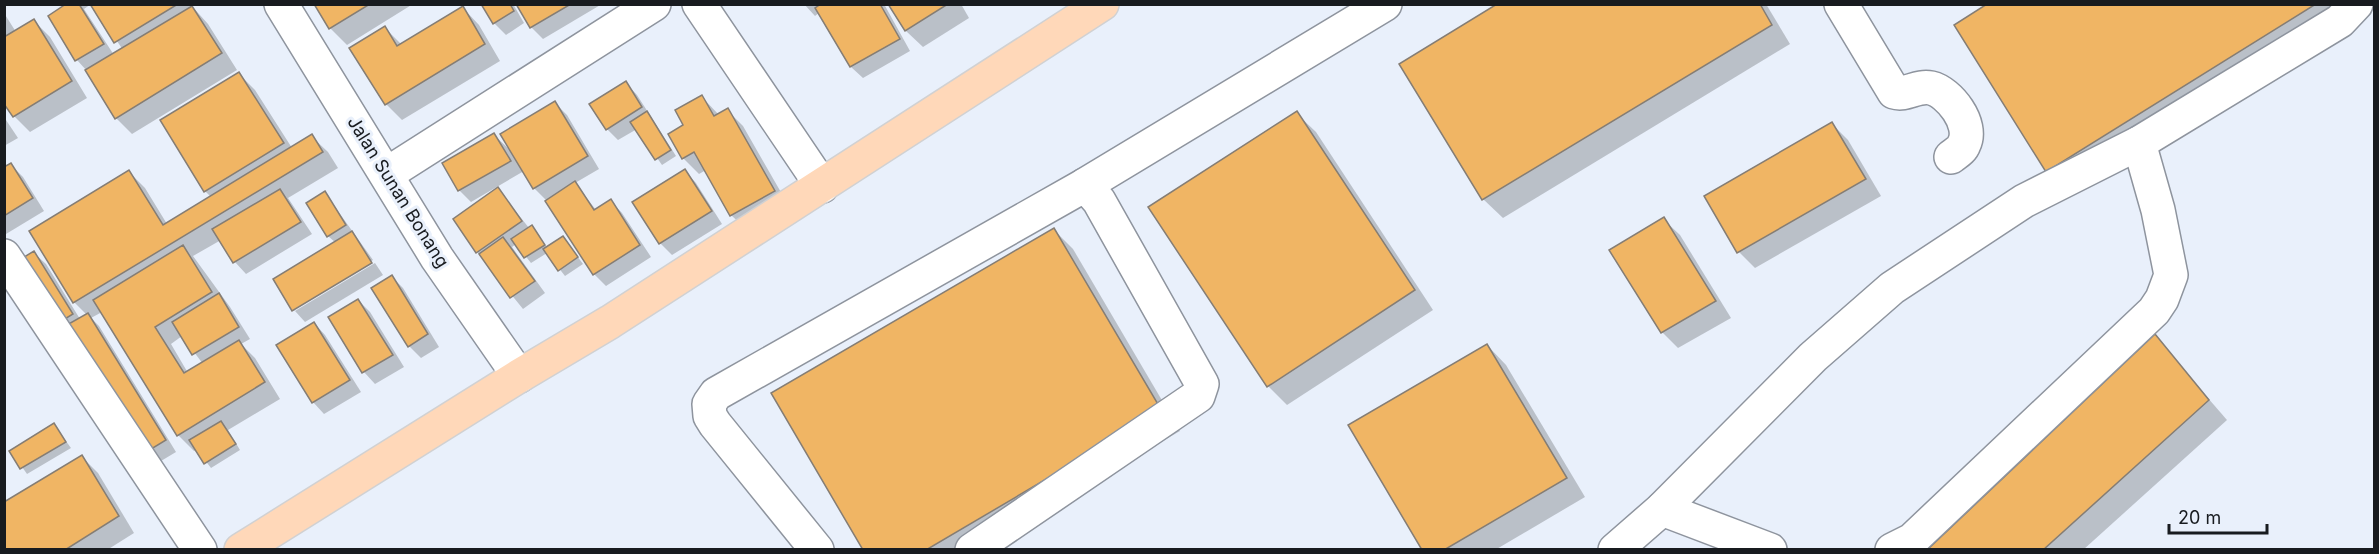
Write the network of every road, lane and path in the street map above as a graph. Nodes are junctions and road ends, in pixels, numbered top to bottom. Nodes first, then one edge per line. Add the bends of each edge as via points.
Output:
1 (281, 4) edge
2 (654, 4) edge
3 (699, 4) edge
4 (1385, 4) edge
5 (1841, 4) edge
6 (2356, 4) edge
7 (1101, 5) edge
8 (2139, 143) junction
9 (1951, 157) dead end
10 (387, 174) junction
11 (1085, 185) junction
12 (822, 186) junction
13 (4, 256) edge
14 (519, 376) junction
15 (1662, 509) junction
16 (200, 549) edge
17 (241, 549) edge
18 (817, 549) edge
19 (972, 549) edge
20 (1615, 549) edge
21 (1770, 549) edge
22 (1892, 549) edge

1 - 10 street, Jalan Sunan Bonang
2 - 10 street
3 - 12 street
4 - 11 street
5 - 9 street via 1894,92 1900,94 1919,87 1934,89 1954,106 1966,135 1961,149
6 - 8 street via 2340,21
7 - 12 main road
8 - 15 street via 2024,201 1892,288 1813,357
8 - 22 street via 2171,275 2163,299 1912,540
10 - 14 street, Jalan Sunan Bonang via 437,258
11 - 18 street via 717,394 709,404 715,424
11 - 19 street via 1098,201 1202,384 1198,396
12 - 14 main road
13 - 16 street
14 - 17 main road
15 - 20 street
15 - 21 street

